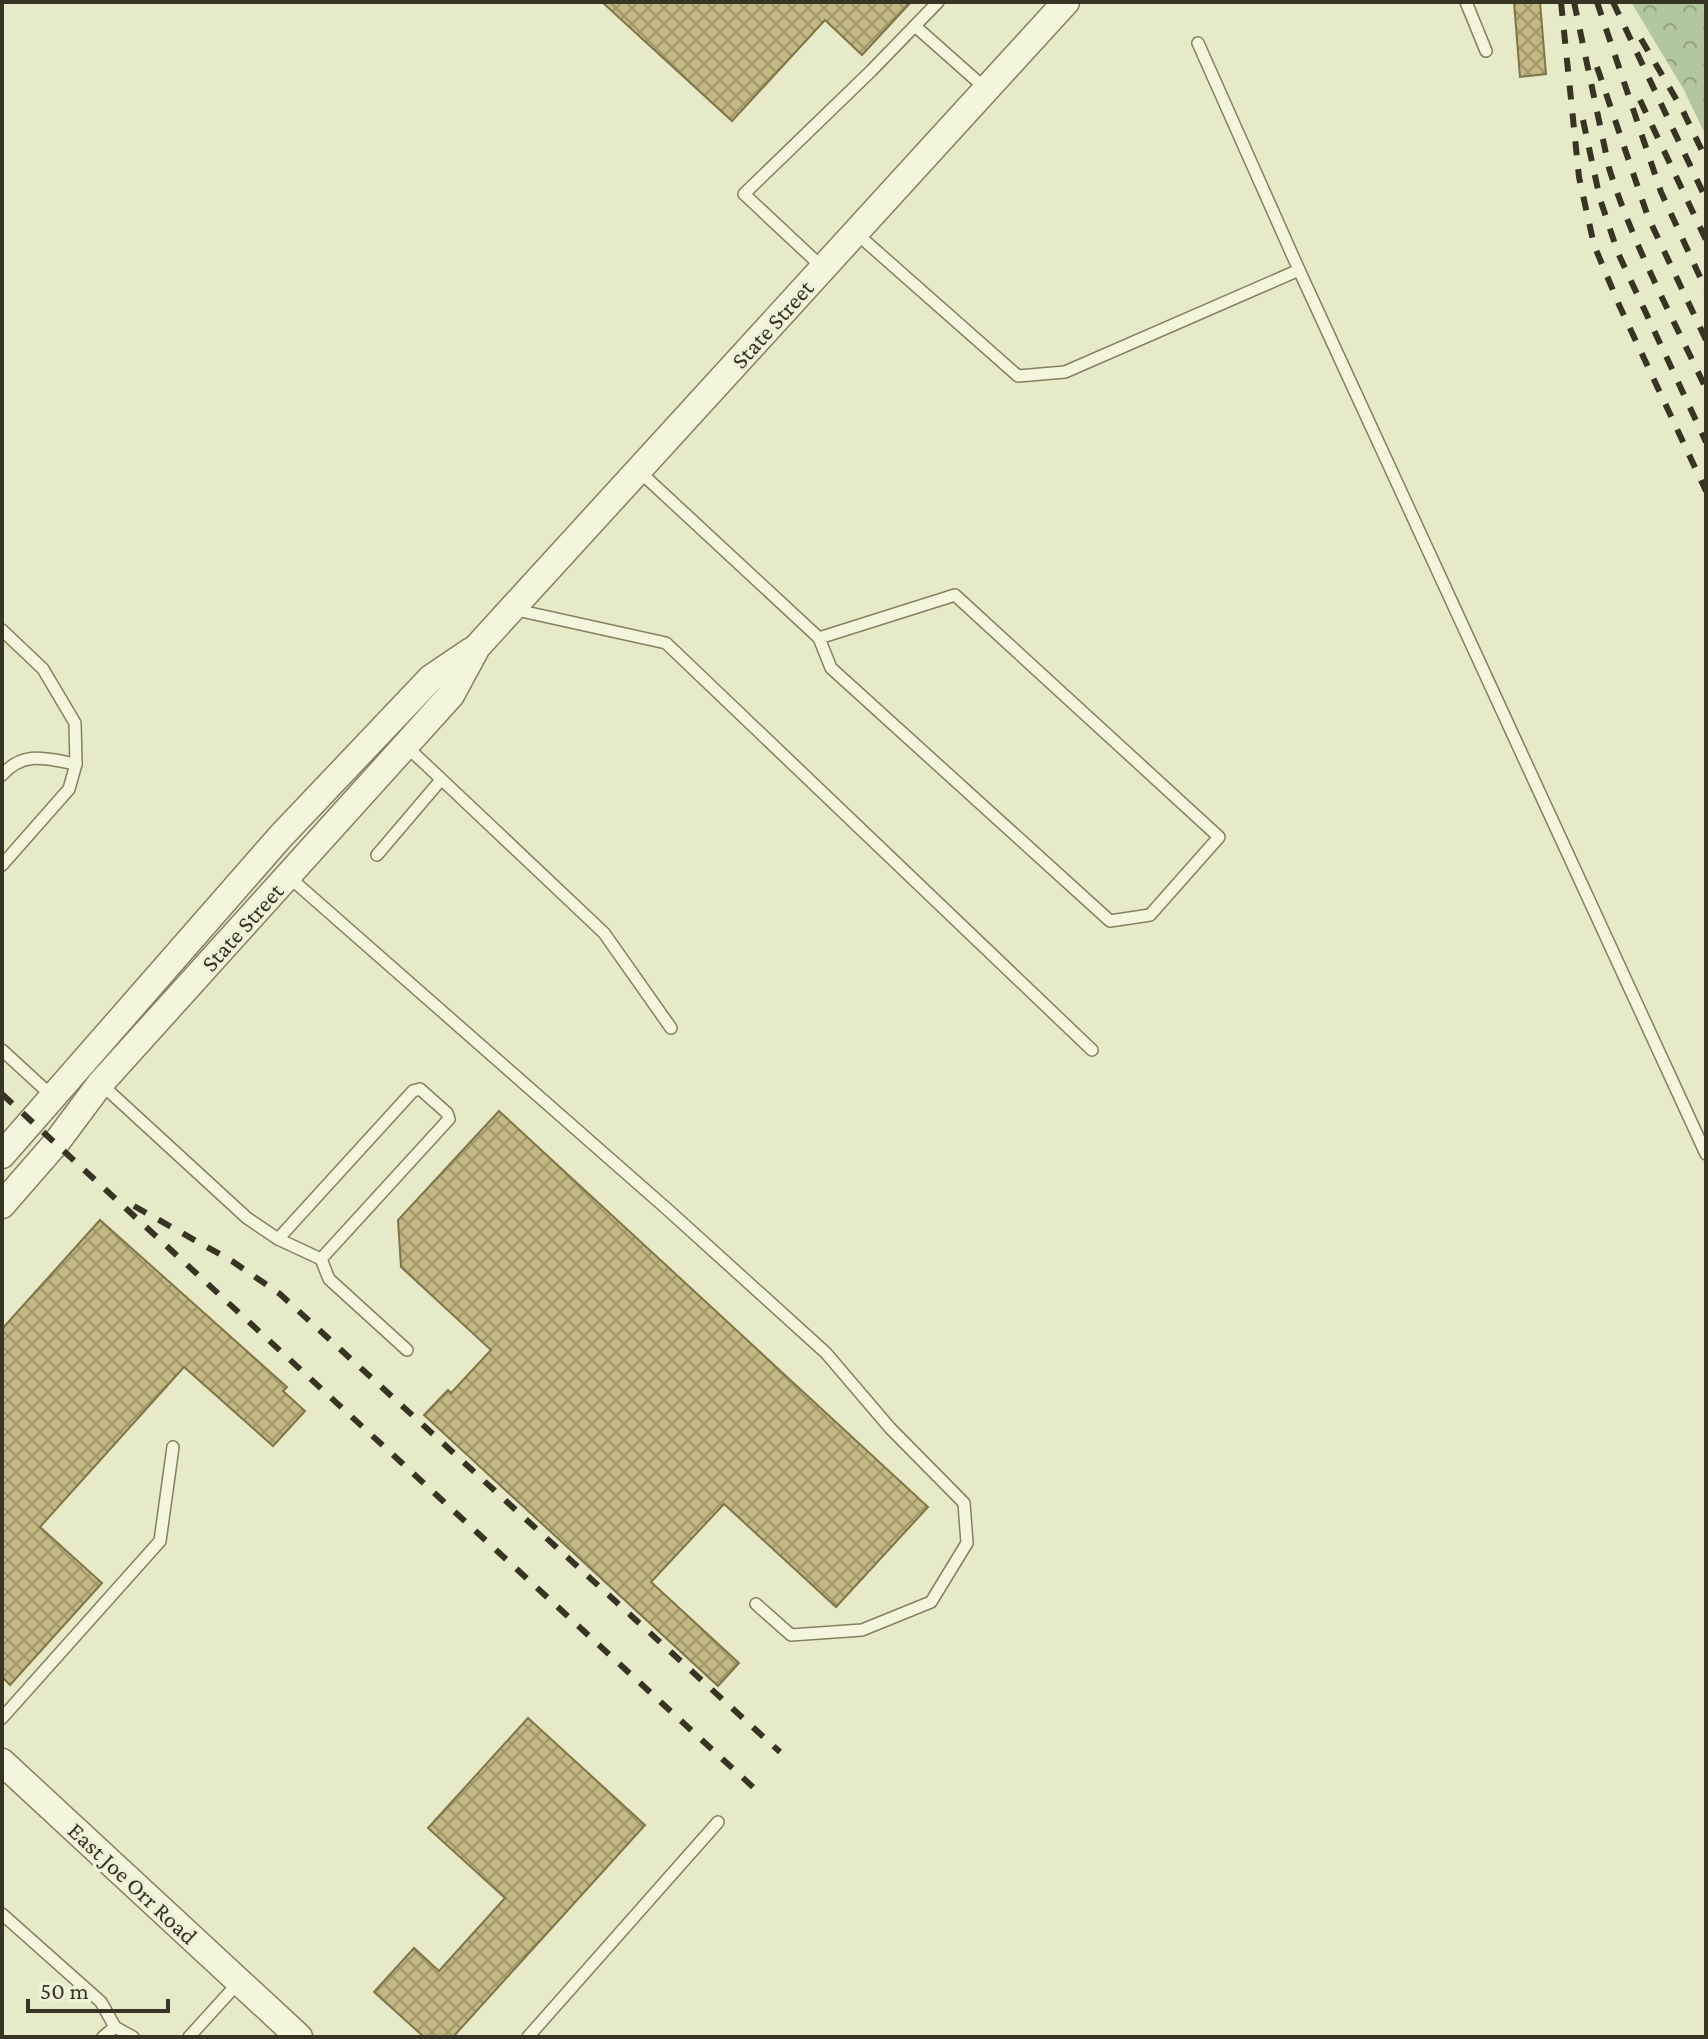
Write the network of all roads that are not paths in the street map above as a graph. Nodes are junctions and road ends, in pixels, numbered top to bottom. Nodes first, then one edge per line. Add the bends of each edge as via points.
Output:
1 (938, 2) edge
2 (1066, 2) edge
3 (1466, 2) edge
4 (915, 26) junction
5 (1198, 43) dead end
6 (1486, 51) dead end
7 (986, 90) junction
8 (856, 233) junction
9 (823, 268) junction
10 (1299, 270) junction
11 (638, 471) junction
12 (512, 609) junction
13 (2, 630) edge
14 (819, 638) junction
15 (477, 647) junction
16 (406, 746) junction
17 (76, 764) junction
18 (2, 775) edge
19 (439, 777) junction
20 (377, 855) dead end
21 (2, 865) edge
22 (288, 877) junction
23 (671, 1028) dead end
24 (2, 1050) edge
25 (1092, 1050) dead end
26 (100, 1084) junction
27 (53, 1097) junction
28 (1706, 1154) edge
29 (2, 1155) edge
30 (2, 1205) edge
31 (278, 1239) junction
32 (321, 1259) junction
33 (407, 1350) dead end
34 (173, 1447) dead end
35 (756, 1604) dead end
36 (2, 1718) edge
37 (2, 1762) edge
38 (718, 1822) dead end
39 (2, 1914) edge
40 (239, 1982) junction
41 (115, 2027) junction
42 (103, 2037) edge
43 (133, 2037) edge
44 (189, 2037) edge
45 (299, 2037) edge
46 (528, 2037) edge

1 - 4 lane
2 - 7 street, State Street
3 - 6 lane
4 - 7 lane
4 - 9 lane via 744,194
5 - 10 lane
7 - 8 street, State Street
8 - 9 street, State Street
8 - 10 lane via 1018,376 1065,372
9 - 11 street, State Street
10 - 28 lane
11 - 12 street, State Street
11 - 14 lane
12 - 15 street, State Street
12 - 25 lane via 666,643
13 - 17 lane via 43,669 75,723
14 - 14 lane via 831,668 1110,921 1150,915 1219,837 955,595
15 - 16 street, State Street via 451,695
15 - 27 street, State Street via 431,678 281,836
16 - 19 lane
16 - 22 street, State Street
17 - 18 lane via 35,757 12,763
17 - 21 lane via 69,789
19 - 20 lane via 436,788
19 - 23 lane via 604,933
22 - 26 street, State Street
22 - 35 lane via 826,1353 964,1503 967,1543 931,1602 862,1630 791,1635
24 - 27 lane
26 - 30 street, State Street
26 - 31 lane via 247,1218
27 - 29 street, State Street
31 - 32 lane
31 - 32 lane via 420,1089 449,1119
32 - 33 lane via 329,1279
34 - 36 lane via 160,1541
37 - 40 street, East Joe Orr Road
38 - 46 lane
39 - 41 lane via 101,2002
40 - 44 lane
40 - 45 street, East Joe Orr Road
41 - 42 lane
41 - 43 lane

